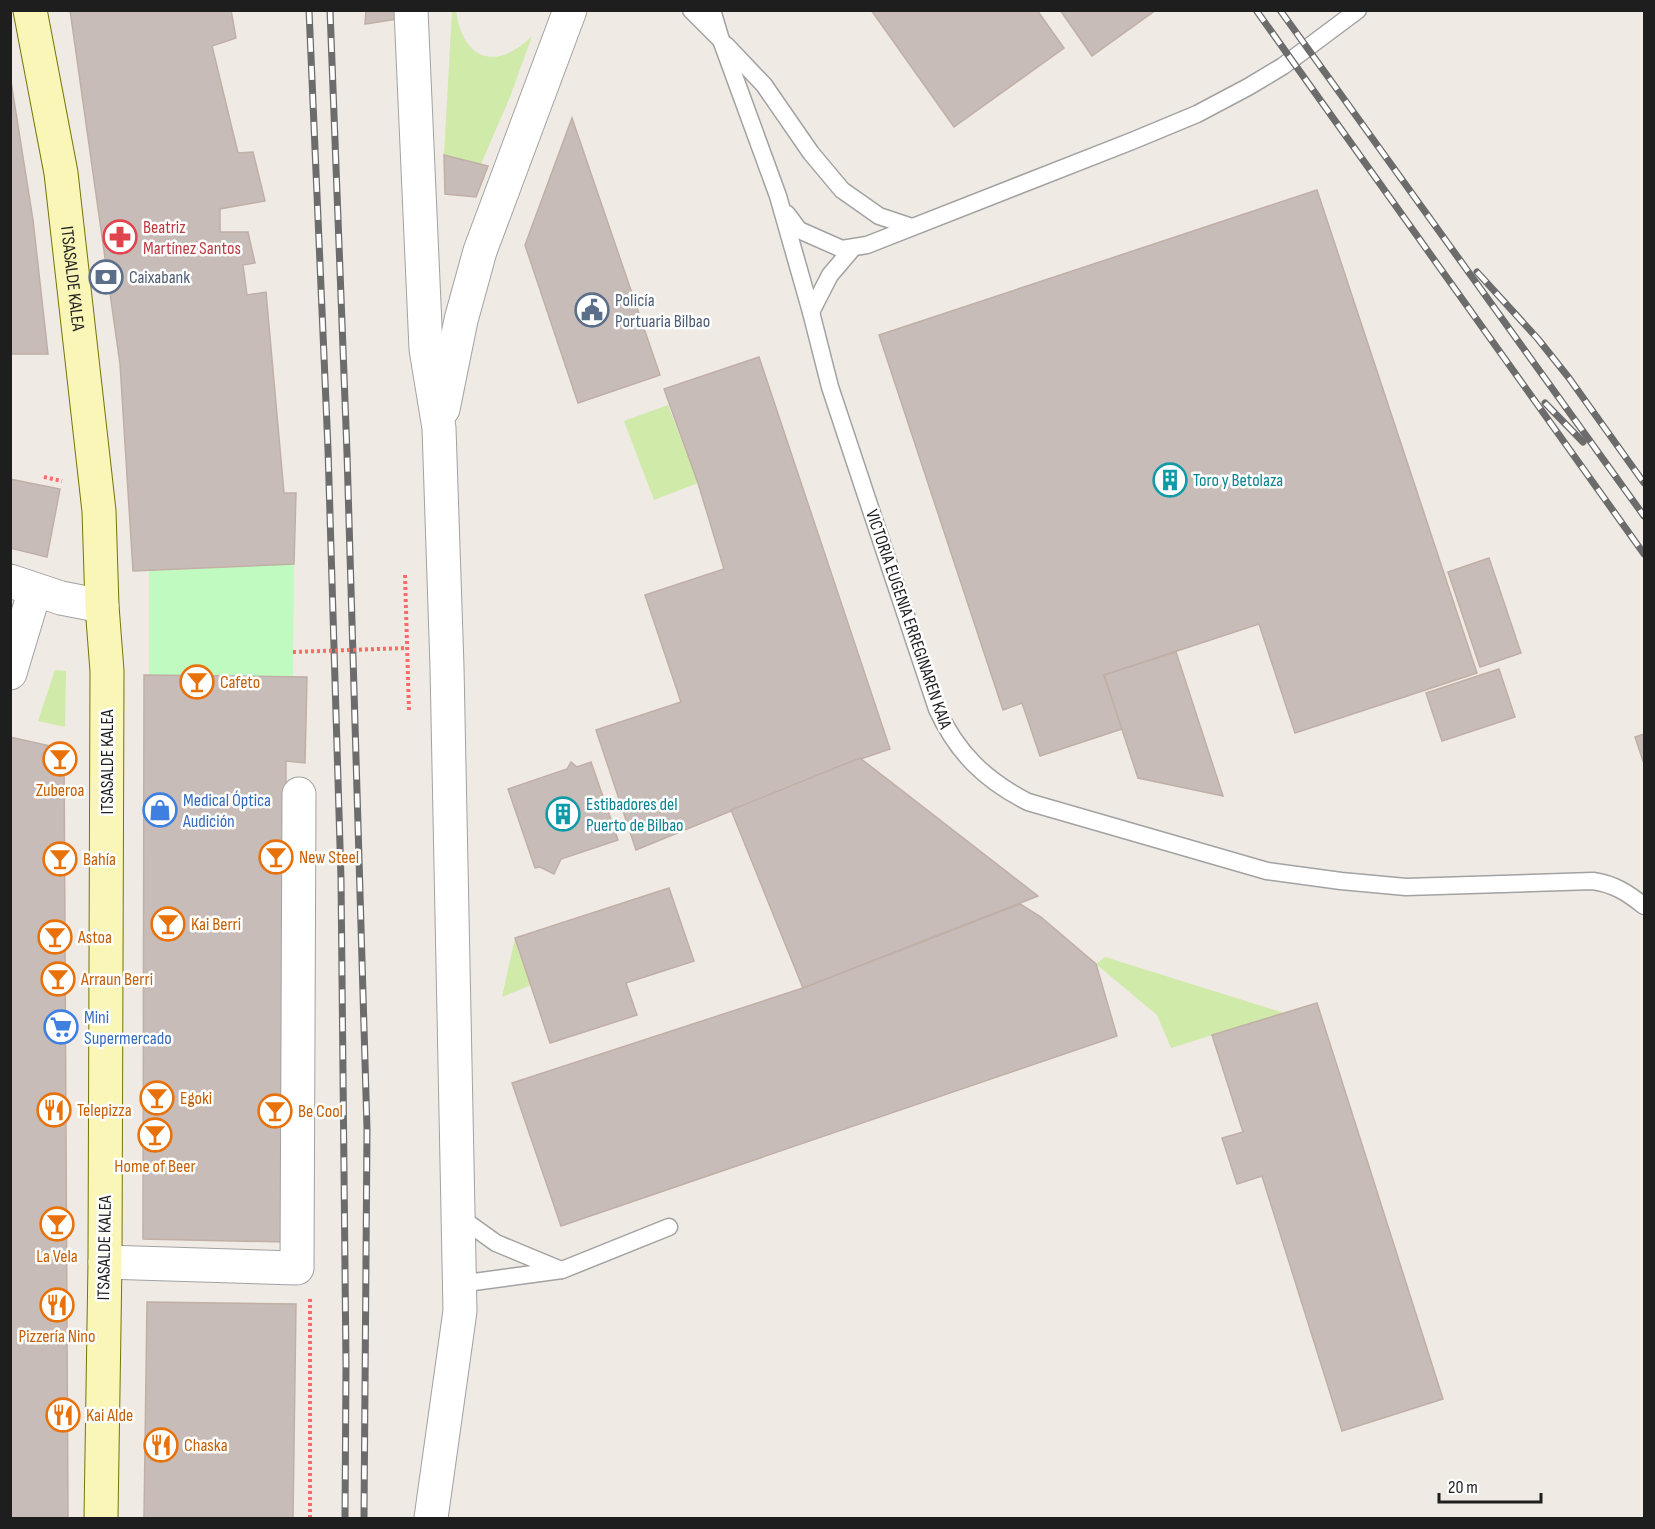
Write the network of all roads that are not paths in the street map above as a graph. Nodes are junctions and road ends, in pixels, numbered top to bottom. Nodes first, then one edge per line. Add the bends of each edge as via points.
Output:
1 (30, 10) edge
2 (411, 10) edge
3 (570, 10) edge
4 (691, 10) edge
5 (712, 10) edge
6 (1358, 10) edge
7 (721, 40) junction
8 (779, 204) junction
9 (912, 227) junction
10 (853, 248) junction
11 (811, 312) junction
12 (439, 428) junction
13 (23, 586) edge
14 (102, 606) junction
15 (10, 673) edge
16 (299, 794) dead end
17 (1644, 906) edge
18 (457, 1215) junction
19 (669, 1227) dead end
20 (105, 1262) junction
21 (561, 1270) junction
22 (459, 1298) junction
23 (101, 1518) edge
24 (432, 1518) edge

1 - 14 street, ITSASALDE KALEA via 61,173 99,511
2 - 12 street via 426,349
3 - 12 street via 480,251
4 - 7 lane, VICTORIA EUGENIA ERREGINAREN KAIA
5 - 7 lane, VICTORIA EUGENIA ERREGINAREN KAIA
6 - 9 lane via 1283,66 1197,114
7 - 8 lane, VICTORIA EUGENIA ERREGINAREN KAIA
7 - 9 lane via 764,85 842,190 879,216
8 - 10 lane via 799,231 842,249
8 - 11 lane, VICTORIA EUGENIA ERREGINAREN KAIA
9 - 10 lane
10 - 11 lane via 830,275
11 - 17 lane, VICTORIA EUGENIA ERREGINAREN KAIA via 830,387 937,709 961,750 1005,790 1028,802 1267,871 1406,887 1609,883
12 - 18 street
13 - 14 street
13 - 15 street
14 - 20 street, ITSASALDE KALEA via 108,761
16 - 20 street via 297,1268
18 - 21 lane via 496,1243
18 - 22 street
19 - 21 lane
20 - 23 street, ITSASALDE KALEA
21 - 22 lane
22 - 24 street

